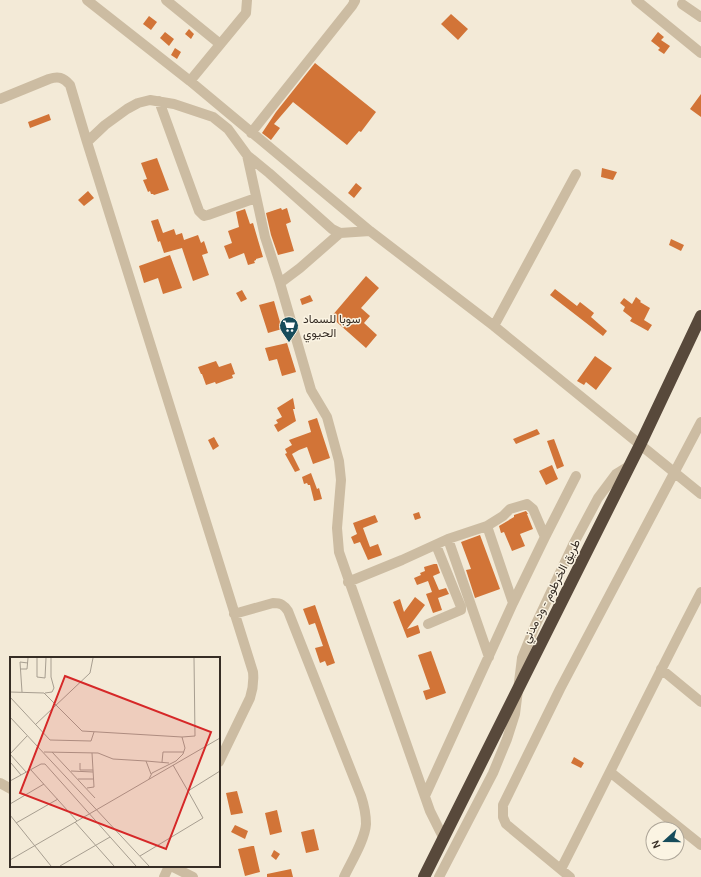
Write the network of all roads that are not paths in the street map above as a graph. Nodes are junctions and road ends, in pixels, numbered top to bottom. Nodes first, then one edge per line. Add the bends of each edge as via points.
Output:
1 (87, 0) edge
2 (166, 0) edge
3 (247, 0) edge
4 (355, 0) edge
5 (636, 0) edge
6 (682, 4) dead end
7 (701, 17) edge
8 (220, 44) junction
9 (701, 53) edge
10 (190, 81) junction
11 (0, 99) edge
12 (159, 101) junction
13 (251, 132) junction
14 (87, 142) junction
15 (246, 155) junction
16 (576, 174) dead end
17 (256, 198) junction
18 (370, 231) junction
19 (340, 233) junction
20 (280, 283) junction
21 (701, 316) edge
22 (494, 326) junction
23 (701, 422) edge
24 (640, 445) junction
25 (675, 473) junction
26 (576, 476) dead end
27 (701, 494) edge
28 (487, 526) junction
29 (545, 537) junction
30 (448, 539) junction
31 (436, 545) junction
32 (348, 582) junction
33 (701, 592) edge
34 (513, 603) junction
35 (234, 614) junction
36 (428, 624) dead end
37 (489, 657) junction
38 (661, 669) junction
39 (520, 684) junction
40 (701, 702) edge
41 (220, 760) edge
42 (610, 772) junction
43 (0, 783) edge
44 (10, 788) edge
45 (425, 796) junction
46 (443, 837) junction
47 (701, 845) edge
48 (169, 867) edge
49 (172, 867) edge
50 (561, 869) junction
51 (164, 877) edge
52 (193, 877) edge
53 (344, 877) edge
54 (424, 877) edge
55 (439, 877) edge
56 (570, 877) edge

1 - 10 street
2 - 8 street
3 - 8 street via 246,13
4 - 13 street
5 - 9 street
6 - 7 street
8 - 10 street
10 - 13 street
11 - 14 street via 53,78 65,78 70,85
12 - 14 street via 138,103 127,109
12 - 15 street via 213,117 228,128
12 - 17 street via 199,211 204,216
13 - 18 street
14 - 35 street
15 - 17 street
15 - 19 street via 332,229
16 - 22 street
17 - 20 street
18 - 19 street
18 - 22 street
19 - 20 street
20 - 32 street via 311,390 327,417 339,461 338,544
21 - 24 highway, طريق الخرطوم - ود مدني
22 - 24 street
23 - 25 street
24 - 25 street
24 - 39 highway, طريق الخرطوم - ود مدني
25 - 27 street
25 - 50 street via 560,689 503,805 506,824
26 - 29 street
28 - 29 street via 510,509 527,504 533,509
28 - 30 street
28 - 34 street
29 - 34 street
30 - 31 street
30 - 37 street
31 - 32 street
31 - 36 street via 461,610
32 - 45 street
33 - 38 street
34 - 37 street
35 - 41 street via 254,680 245,711
35 - 53 street via 273,603 285,606 288,611 361,796 365,813 364,835
37 - 45 street
38 - 40 street
38 - 42 street
39 - 46 highway, طريق الخرطوم - ود مدني
39 - 55 street via 515,714 493,773
42 - 47 street
42 - 50 street
43 - 44 street
45 - 46 street
46 - 54 highway, طريق الخرطوم - ود مدني
48 - 51 street
49 - 52 street
50 - 56 street

